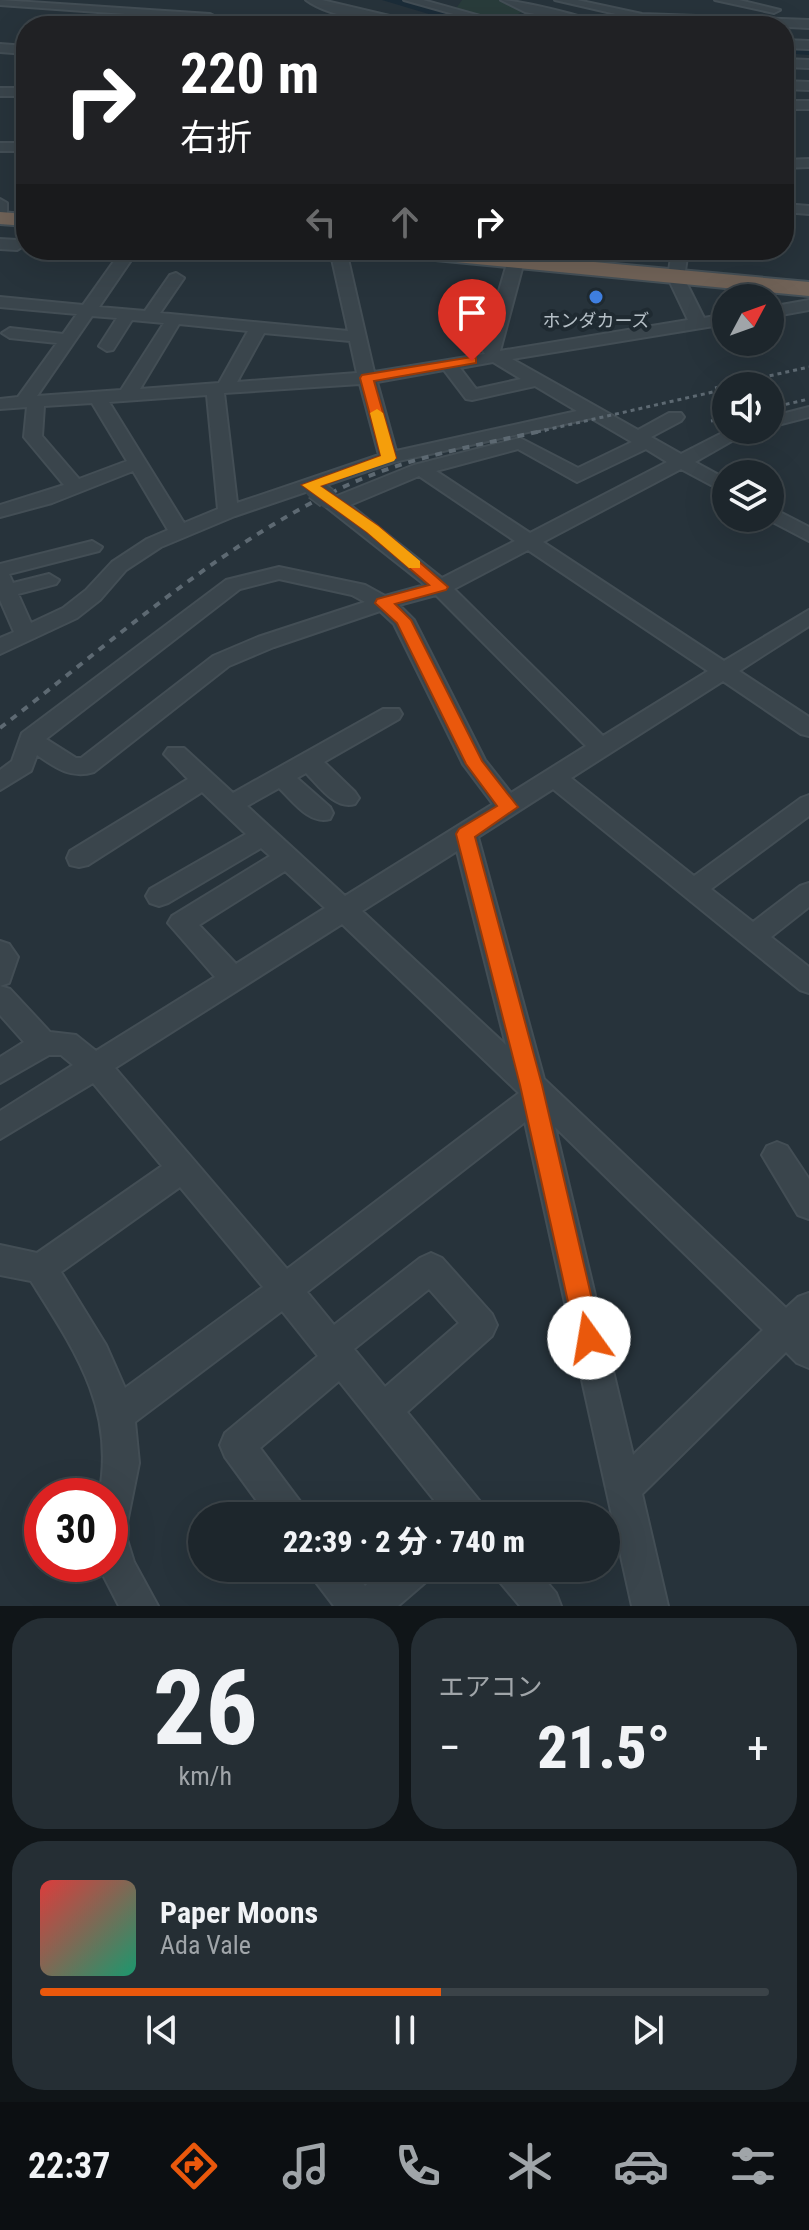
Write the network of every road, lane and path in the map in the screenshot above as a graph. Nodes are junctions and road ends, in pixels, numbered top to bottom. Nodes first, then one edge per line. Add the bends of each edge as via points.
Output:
1 (312, 0) edge
2 (410, 0) edge
3 (458, 0) edge
4 (507, 0) edge
5 (561, 0) edge
6 (721, 0) edge
7 (2, 3) edge
8 (66, 3) edge
9 (666, 6) dead end
10 (529, 10) junction
11 (450, 11) junction
12 (168, 14) joint
13 (808, 15) edge
14 (196, 16) edge
15 (367, 16) edge
16 (469, 16) edge
17 (521, 16) edge
18 (562, 16) edge
19 (637, 16) edge
20 (644, 16) edge
21 (725, 16) edge
22 (16, 60) edge
23 (13, 63) dead end
24 (123, 260) edge
25 (340, 260) edge
26 (516, 260) edge
27 (552, 260) edge
28 (679, 260) edge
29 (176, 278) dead end
30 (676, 278) junction
31 (809, 289) edge
32 (0, 302) edge
33 (809, 305) edge
34 (784, 309) edge
35 (87, 311) junction
36 (127, 315) junction
37 (149, 317) junction
38 (174, 320) junction
39 (712, 321) edge
40 (698, 323) junction
41 (258, 328) junction
42 (10, 333) dead end
43 (358, 337) junction
44 (68, 339) junction
45 (107, 346) dead end
46 (496, 357) junction
47 (448, 364) junction
48 (367, 378) junction
49 (540, 380) junction
50 (220, 388) junction
51 (127, 395) junction
52 (97, 397) junction
53 (30, 401) junction
54 (0, 404) edge
55 (595, 412) junction
56 (805, 416) edge
57 (675, 417) dead end
58 (784, 420) edge
59 (642, 439) junction
60 (716, 444) edge
61 (389, 458) junction
62 (682, 462) junction
63 (137, 463) junction
64 (421, 469) junction
65 (712, 479) edge
66 (76, 487) junction
67 (322, 494) junction
68 (0, 511) edge
69 (228, 512) junction
70 (784, 521) edge
71 (179, 531) junction
72 (809, 535) edge
73 (530, 541) junction
74 (92, 547) dead end
75 (2, 579) edge
76 (49, 580) dead end
77 (441, 587) junction
78 (383, 603) junction
79 (809, 617) edge
80 (26, 635) junction
81 (0, 647) edge
82 (722, 671) junction
83 (391, 714) dead end
84 (809, 728) edge
85 (30, 739) junction
86 (602, 748) junction
87 (176, 754) dead end
88 (308, 761) junction
89 (281, 777) junction
90 (555, 778) junction
91 (204, 780) junction
92 (0, 782) edge
93 (347, 798) dead end
94 (809, 804) edge
95 (230, 805) junction
96 (508, 807) junction
97 (321, 813) dead end
98 (465, 834) junction
99 (262, 836) junction
100 (79, 858) dead end
101 (286, 858) junction
102 (694, 889) junction
103 (809, 893) edge
104 (159, 896) dead end
105 (340, 910) junction
106 (753, 936) junction
107 (0, 951) edge
108 (0, 975) edge
109 (233, 978) junction
110 (809, 982) edge
111 (0, 997) edge
112 (44, 1044) junction
113 (94, 1067) junction
114 (0, 1071) edge
115 (532, 1091) junction
116 (0, 1126) edge
117 (777, 1155) dead end
118 (183, 1168) junction
119 (809, 1205) edge
120 (0, 1260) edge
121 (41, 1268) junction
122 (285, 1290) junction
123 (801, 1330) edge
124 (337, 1353) junction
125 (384, 1410) junction
126 (115, 1416) junction
127 (118, 1478) edge
128 (623, 1488) junction
129 (280, 1502) edge
130 (459, 1502) edge
131 (126, 1582) edge
132 (339, 1582) edge
133 (398, 1582) edge
134 (523, 1582) edge
135 (140, 1606) edge
136 (357, 1606) edge
137 (370, 1606) edge
138 (543, 1606) edge
139 (650, 1606) edge

1 - 15 street
2 - 11 street
3 - 11 street
4 - 10 street
5 - 19 street
6 - 13 street
7 - 8 street
8 - 12 street
9 - 20 street
10 - 17 street
10 - 18 street
11 - 16 street
12 - 14 street
13 - 21 street
22 - 23 street
24 - 35 street
25 - 43 street
26 - 46 street via 490,349
27 - 30 highway
28 - 30 street
29 - 37 street
30 - 31 highway
30 - 40 street
32 - 35 street
33 - 34 street
35 - 36 street
35 - 44 street
36 - 37 street
36 - 45 street
37 - 38 street
38 - 41 street
38 - 51 street
39 - 40 street
40 - 46 street via 583,350
41 - 43 street
41 - 50 street
42 - 44 street
43 - 48 street
44 - 53 street
46 - 47 street
46 - 49 street
47 - 48 street
47 - 49 street via 472,395
48 - 50 street
48 - 61 street
49 - 55 street
50 - 51 street
50 - 69 street
51 - 52 street
52 - 53 street
52 - 63 street
53 - 54 street
53 - 66 street via 33,437
55 - 59 street
55 - 61 street
56 - 58 street
57 - 59 street
59 - 62 street
59 - 64 street via 577,476 520,443
60 - 62 street
61 - 67 street
62 - 65 street
62 - 73 street
63 - 66 street
63 - 71 street
64 - 67 street
64 - 73 street
66 - 68 street
67 - 69 street
67 - 77 street
69 - 71 street
70 - 72 street
71 - 80 street via 133,555 70,613
73 - 77 street
73 - 82 street
74 - 75 street
75 - 76 street
75 - 80 street
77 - 78 street
77 - 86 street
78 - 85 street via 221,661 86,766 71,766
78 - 85 street via 358,590 279,573 233,584
78 - 96 street via 403,620 475,764
79 - 82 street
80 - 81 street
82 - 84 street
82 - 86 street
83 - 88 street
85 - 92 street via 23,765
86 - 90 street
87 - 91 street
88 - 89 street
88 - 93 street
89 - 95 street
89 - 97 street
90 - 96 street
90 - 102 street
91 - 95 street
91 - 100 street
94 - 102 street
95 - 99 street
96 - 98 street
98 - 105 street
98 - 115 street
99 - 101 street
99 - 104 street
101 - 105 street
101 - 109 street via 181,923
102 - 106 street
103 - 106 street
105 - 109 street
105 - 115 street
106 - 110 street
107 - 108 street via 5,957
109 - 113 street
111 - 112 street
112 - 113 street via 66,1043
112 - 114 street
113 - 116 street
113 - 118 street
115 - 122 street
115 - 123 street
115 - 128 street
117 - 119 street
118 - 121 street
118 - 122 street
120 - 121 street
121 - 126 street via 103,1375
122 - 124 street
122 - 126 street
123 - 128 street
124 - 125 street
124 - 125 street via 431,1268 481,1325
124 - 129 street via 237,1445
125 - 130 street
126 - 127 street via 122,1453
128 - 139 street
131 - 135 street
132 - 136 street
133 - 137 street
134 - 138 street

